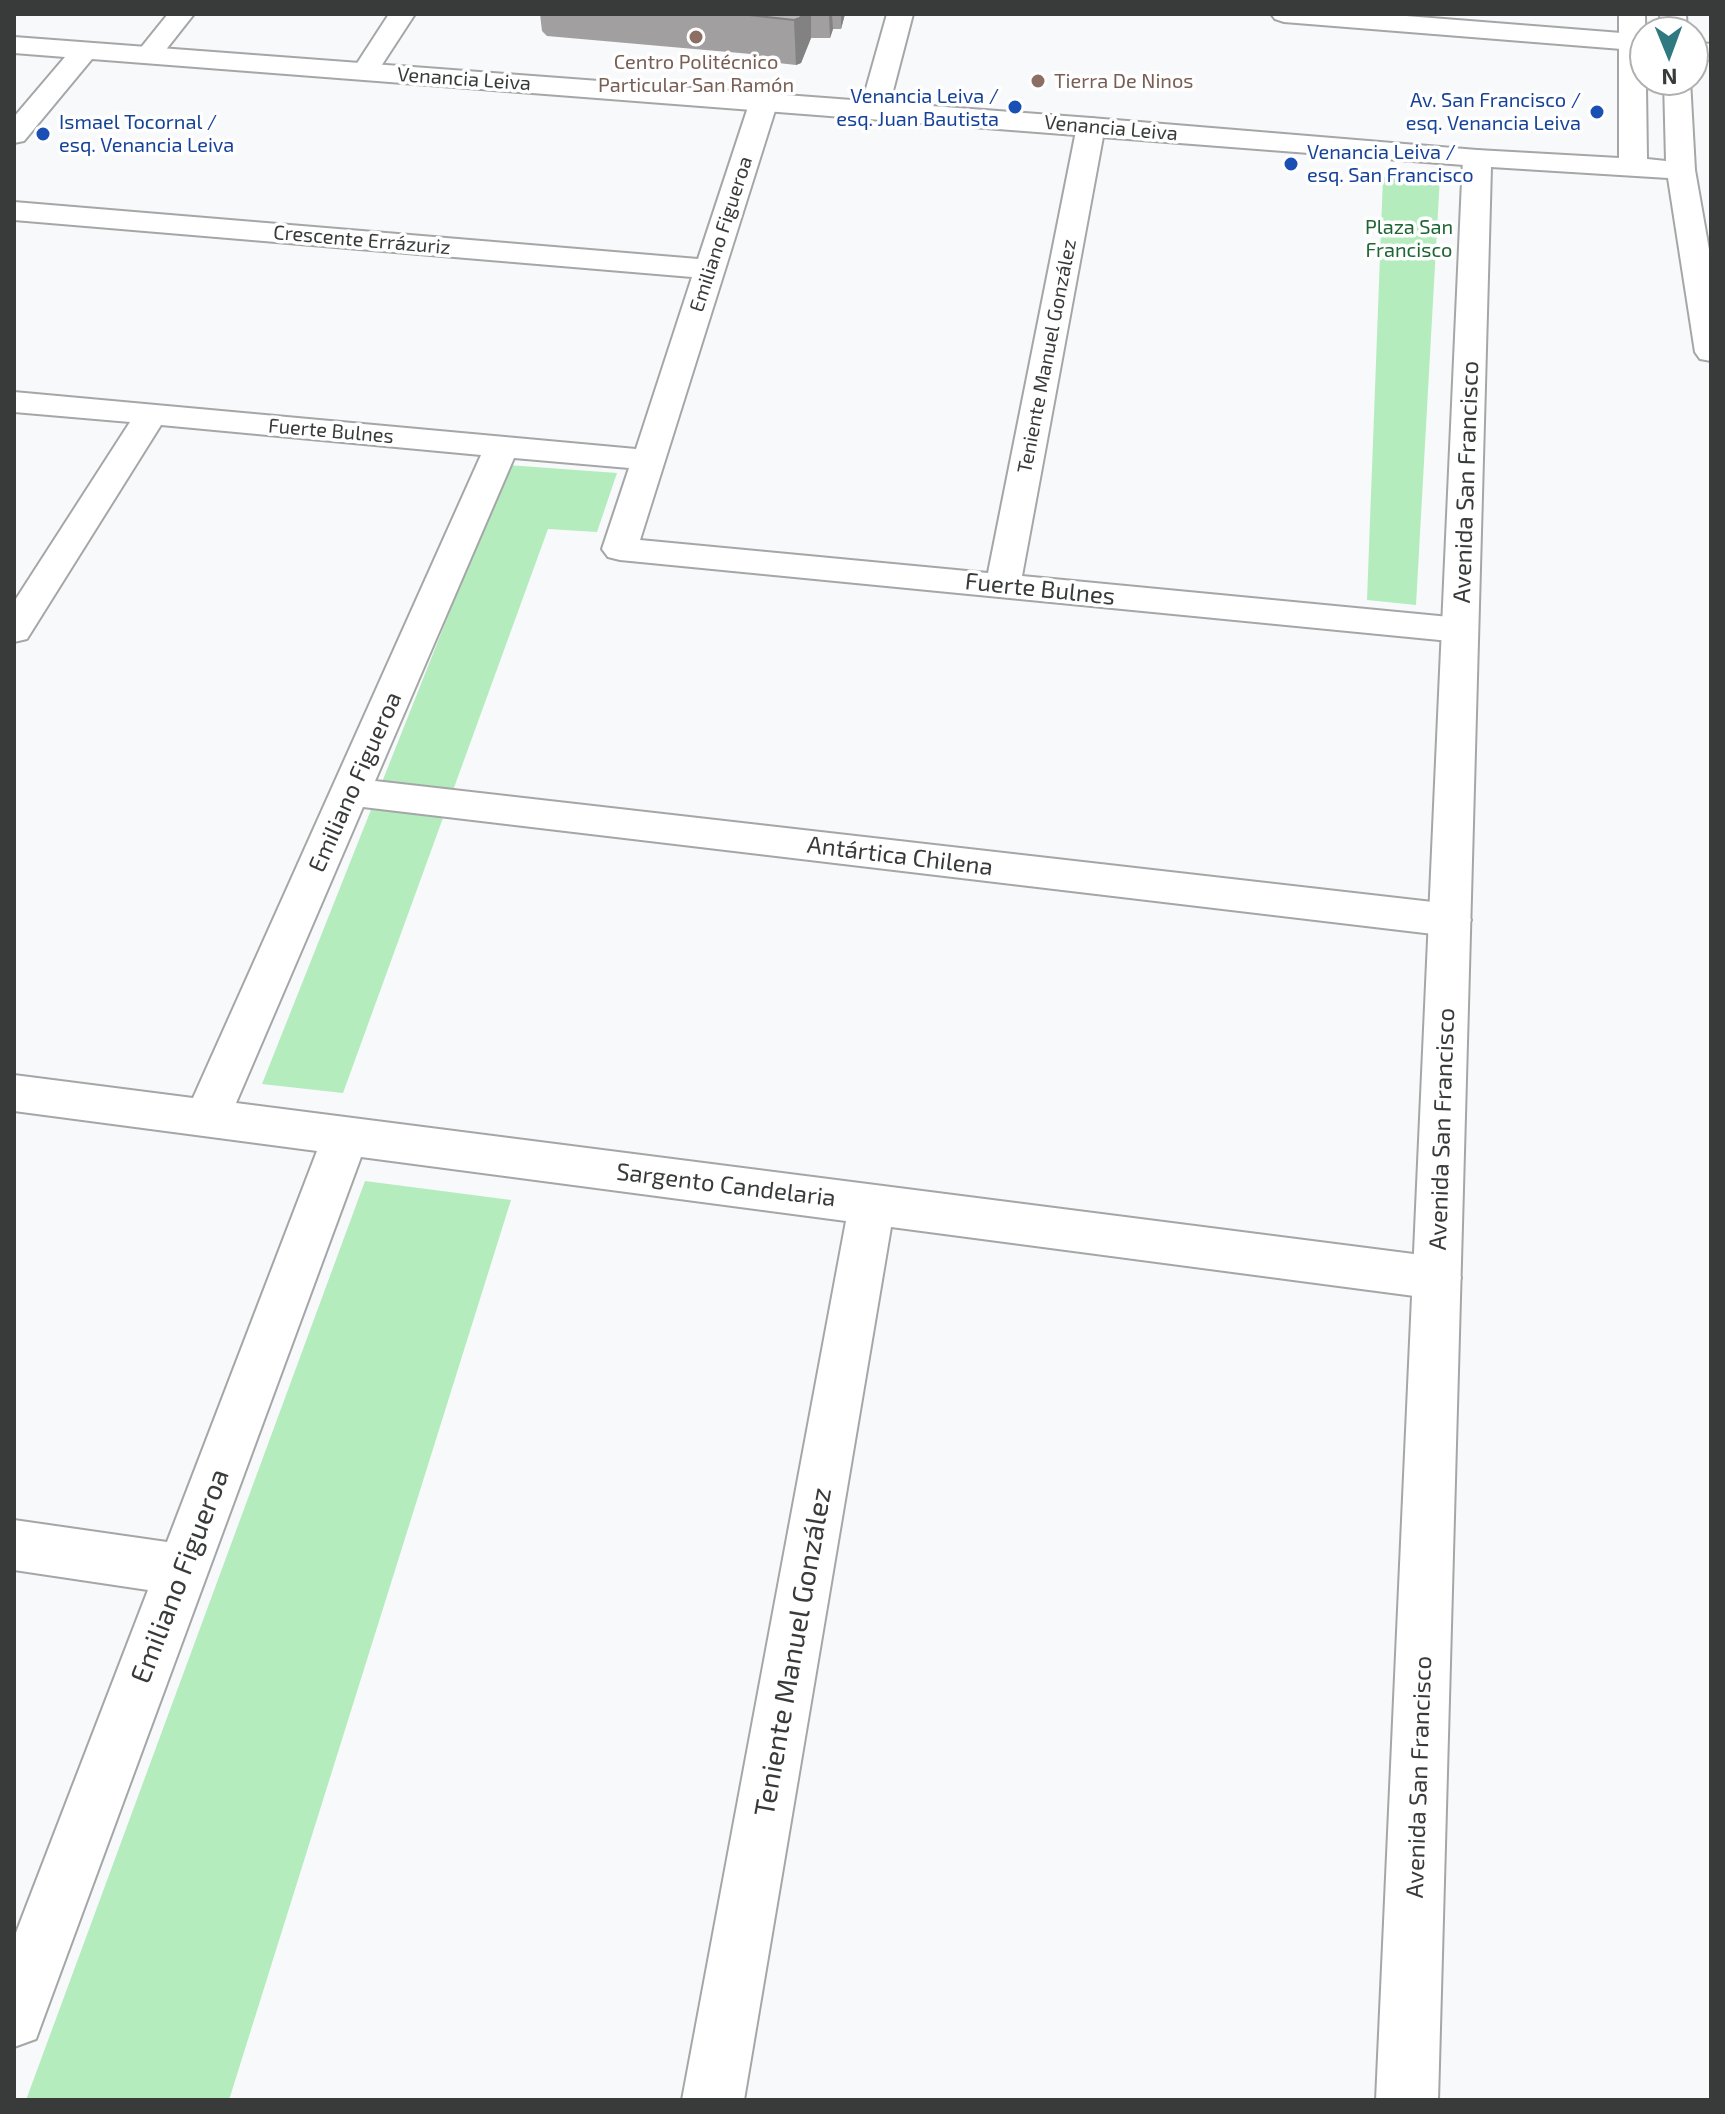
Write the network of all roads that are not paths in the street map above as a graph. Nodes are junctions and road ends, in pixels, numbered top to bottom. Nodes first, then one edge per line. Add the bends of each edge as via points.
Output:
1 (181, 14) edge
2 (402, 14) edge
3 (900, 14) edge
4 (1284, 14) edge
5 (1629, 42) edge
6 (14, 45) edge
7 (85, 50) junction
8 (148, 55) junction
9 (365, 71) junction
10 (1634, 96) edge
11 (1678, 96) edge
12 (764, 101) junction
13 (874, 110) junction
14 (1091, 126) junction
15 (14, 135) edge
16 (1477, 158) junction
17 (1633, 166) junction
18 (1681, 170) junction
19 (14, 211) edge
20 (710, 269) junction
21 (1711, 352) edge
22 (14, 402) edge
23 (151, 415) junction
24 (502, 446) junction
25 (649, 460) junction
26 (620, 549) joint
27 (1003, 585) junction
28 (14, 630) edge
29 (1460, 630) junction
30 (351, 792) junction
31 (1450, 920) junction
32 (14, 1093) edge
33 (207, 1118) junction
34 (346, 1136) junction
35 (872, 1204) junction
36 (1437, 1278) junction
37 (14, 1545) edge
38 (182, 1570) junction
39 (14, 2017) edge
40 (713, 2100) edge
41 (1407, 2100) edge

1 - 8 street
2 - 9 street
3 - 13 street
4 - 5 street
6 - 7 street, Venancia Leiva
7 - 8 street, Venancia Leiva
7 - 15 street
8 - 9 street, Venancia Leiva
9 - 12 street, Venancia Leiva
10 - 17 street
11 - 18 street
12 - 13 street, Venancia Leiva
12 - 20 street, Emiliano Figueroa
13 - 14 street, Venancia Leiva
14 - 16 street, Venancia Leiva
14 - 27 street, Teniente Manuel González
16 - 17 street, Venancia Leiva
16 - 29 street, Avenida San Francisco
17 - 18 street, Venancia Leiva
18 - 21 street
19 - 20 street, Crescente Errázuriz
20 - 25 street, Emiliano Figueroa
22 - 23 street, Fuerte Bulnes
23 - 24 street, Fuerte Bulnes
23 - 28 street
24 - 25 street, Fuerte Bulnes
24 - 30 street, Emiliano Figueroa
25 - 26 street, Emiliano Figueroa
26 - 27 street, Fuerte Bulnes
27 - 29 street, Fuerte Bulnes
29 - 31 street, Avenida San Francisco
30 - 31 street, Antártica Chilena
30 - 33 street, Emiliano Figueroa
31 - 36 street, Avenida San Francisco
32 - 33 street, Sargento Candelaria
33 - 34 street, Sargento Candelaria
34 - 35 street, Sargento Candelaria
34 - 38 street, Emiliano Figueroa
35 - 36 street, Sargento Candelaria
35 - 40 street, Teniente Manuel González
36 - 41 street, Avenida San Francisco
37 - 38 street
38 - 39 street, Emiliano Figueroa

